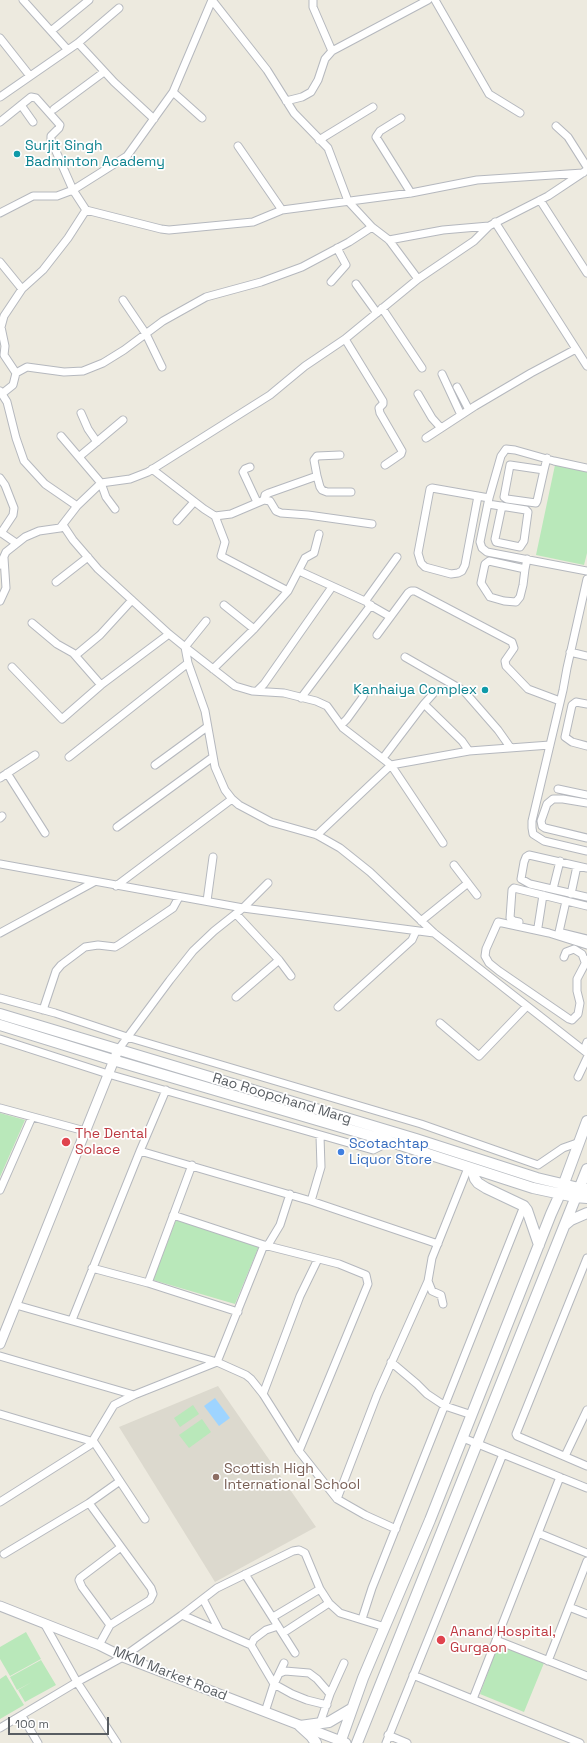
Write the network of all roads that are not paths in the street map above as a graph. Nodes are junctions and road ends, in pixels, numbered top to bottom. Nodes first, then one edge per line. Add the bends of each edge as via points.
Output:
1 (23, 0) edge
2 (212, 0) edge
3 (313, 0) edge
4 (428, 0) edge
5 (435, 0) edge
6 (85, 1) edge
7 (119, 8) dead end
8 (50, 31) junction
9 (0, 38) edge
10 (78, 43) junction
11 (67, 49) junction
12 (332, 52) junction
13 (104, 72) junction
14 (30, 76) junction
15 (173, 92) junction
16 (0, 97) edge
17 (286, 101) junction
18 (20, 105) junction
19 (373, 107) dead end
20 (54, 109) dead end
21 (520, 113) dead end
22 (202, 118) dead end
23 (401, 118) dead end
24 (154, 119) junction
25 (0, 122) edge
26 (33, 122) dead end
27 (556, 126) dead end
28 (319, 140) junction
29 (238, 146) dead end
30 (586, 170) edge
31 (72, 190) junction
32 (411, 193) junction
33 (540, 200) junction
34 (348, 201) junction
35 (86, 210) junction
36 (282, 210) junction
37 (0, 213) edge
38 (492, 224) junction
39 (372, 226) junction
40 (389, 240) junction
41 (337, 248) junction
42 (0, 262) edge
43 (587, 273) edge
44 (418, 279) junction
45 (330, 282) dead end
46 (356, 284) dead end
47 (22, 289) junction
48 (124, 300) dead end
49 (379, 311) junction
50 (146, 334) junction
51 (345, 339) junction
52 (576, 349) junction
53 (587, 366) edge
54 (162, 367) dead end
55 (422, 368) dead end
56 (16, 373) junction
57 (442, 374) dead end
58 (457, 387) dead end
59 (1, 392) edge
60 (418, 394) dead end
61 (468, 410) junction
62 (81, 413) dead end
63 (461, 415) junction
64 (123, 420) dead end
65 (441, 428) junction
66 (61, 436) dead end
67 (426, 438) dead end
68 (97, 442) junction
69 (340, 455) dead end
70 (80, 456) junction
71 (547, 458) junction
72 (385, 465) dead end
73 (250, 467) dead end
74 (587, 468) edge
75 (152, 469) junction
76 (544, 470) junction
77 (317, 476) junction
78 (0, 478) edge
79 (101, 483) junction
80 (351, 492) dead end
81 (478, 496) junction
82 (261, 501) junction
83 (194, 502) junction
84 (488, 504) junction
85 (77, 506) junction
86 (502, 506) junction
87 (476, 508) junction
88 (114, 509) dead end
89 (215, 516) junction
90 (177, 521) dead end
91 (372, 524) dead end
92 (63, 525) junction
93 (1, 533) edge
94 (319, 534) dead end
95 (16, 543) junction
96 (4, 556) junction
97 (88, 557) junction
98 (397, 557) dead end
99 (527, 559) junction
100 (0, 565) edge
101 (525, 569) junction
102 (298, 571) junction
103 (587, 571) edge
104 (587, 579) edge
105 (56, 582) dead end
106 (332, 587) junction
107 (288, 591) junction
108 (132, 600) junction
109 (584, 600) edge
110 (0, 601) edge
111 (369, 604) junction
112 (224, 605) dead end
113 (389, 616) junction
114 (206, 621) dead end
115 (32, 623) dead end
116 (254, 629) junction
117 (169, 634) junction
118 (377, 634) dead end
119 (185, 647) junction
120 (570, 652) junction
121 (76, 655) junction
122 (587, 656) edge
123 (406, 657) dead end
124 (188, 663) junction
125 (12, 667) dead end
126 (213, 669) junction
127 (101, 685) junction
128 (364, 691) dead end
129 (256, 692) junction
130 (433, 694) dead end
131 (301, 698) junction
132 (560, 700) junction
133 (424, 704) junction
134 (587, 704) edge
135 (340, 725) junction
136 (207, 727) junction
137 (550, 745) junction
138 (587, 746) edge
139 (510, 747) junction
140 (468, 751) junction
141 (35, 755) dead end
142 (69, 757) dead end
143 (213, 757) junction
144 (383, 758) junction
145 (155, 765) dead end
146 (391, 765) junction
147 (7, 773) junction
148 (0, 778) edge
149 (558, 789) dead end
150 (587, 795) edge
151 (232, 799) junction
152 (587, 803) edge
153 (117, 827) dead end
154 (45, 833) dead end
155 (317, 835) junction
156 (587, 838) edge
157 (443, 844) dead end
158 (587, 851) edge
159 (213, 857) dead end
160 (560, 861) junction
161 (0, 864) edge
162 (454, 865) dead end
163 (577, 866) junction
164 (587, 868) edge
165 (94, 882) junction
166 (268, 883) dead end
167 (468, 883) junction
168 (116, 886) junction
169 (553, 889) junction
170 (571, 894) junction
171 (477, 895) dead end
172 (543, 895) junction
173 (179, 897) junction
174 (587, 897) edge
175 (207, 901) junction
176 (566, 901) junction
177 (587, 906) edge
178 (243, 908) junction
179 (236, 914) junction
180 (422, 921) junction
181 (538, 927) junction
182 (416, 931) junction
183 (0, 932) edge
184 (559, 932) junction
185 (434, 933) junction
186 (587, 939) edge
187 (587, 945) edge
188 (564, 957) dead end
189 (279, 960) junction
190 (586, 961) edge
191 (291, 976) dead end
192 (236, 997) dead end
193 (0, 998) edge
194 (527, 1006) junction
195 (338, 1007) dead end
196 (43, 1010) junction
197 (0, 1014) edge
198 (440, 1023) dead end
199 (0, 1024) edge
200 (127, 1037) junction
201 (0, 1039) edge
202 (587, 1042) edge
203 (118, 1050) junction
204 (586, 1052) edge
205 (587, 1058) edge
206 (113, 1060) junction
207 (108, 1074) junction
208 (578, 1077) dead end
209 (166, 1090) junction
210 (0, 1108) edge
211 (32, 1117) junction
212 (587, 1122) edge
213 (85, 1132) junction
214 (320, 1136) junction
215 (385, 1140) junction
216 (580, 1142) junction
217 (140, 1151) junction
218 (192, 1165) junction
219 (470, 1169) junction
220 (587, 1169) edge
221 (0, 1190) edge
222 (562, 1190) junction
223 (580, 1192) edge
224 (290, 1194) junction
225 (587, 1198) edge
226 (311, 1200) junction
227 (524, 1206) junction
228 (587, 1213) edge
229 (173, 1215) junction
230 (563, 1227) junction
231 (438, 1244) junction
232 (266, 1245) junction
233 (539, 1245) junction
234 (587, 1258) edge
235 (318, 1259) junction
236 (92, 1268) junction
237 (428, 1281) junction
238 (148, 1283) junction
239 (443, 1304) dead end
240 (16, 1305) junction
241 (238, 1312) junction
242 (72, 1320) junction
243 (0, 1344) edge
244 (0, 1356) edge
245 (217, 1362) junction
246 (391, 1362) junction
247 (263, 1394) junction
248 (134, 1395) junction
249 (446, 1406) junction
250 (587, 1410) edge
251 (0, 1414) edge
252 (472, 1415) junction
253 (463, 1438) junction
254 (94, 1442) junction
255 (477, 1443) junction
256 (299, 1451) junction
257 (503, 1454) junction
258 (565, 1456) junction
259 (587, 1466) edge
260 (560, 1477) junction
261 (120, 1481) junction
262 (587, 1488) edge
263 (337, 1498) junction
264 (0, 1502) edge
265 (89, 1503) junction
266 (145, 1519) dead end
267 (396, 1529) junction
268 (538, 1533) junction
269 (121, 1547) junction
270 (587, 1553) edge
271 (4, 1554) dead end
272 (587, 1561) edge
273 (246, 1574) junction
274 (320, 1589) junction
275 (203, 1599) junction
276 (329, 1603) junction
277 (0, 1606) edge
278 (569, 1607) junction
279 (587, 1614) edge
280 (182, 1616) junction
281 (273, 1617) junction
282 (362, 1620) junction
283 (44, 1623) junction
284 (110, 1625) junction
285 (278, 1626) junction
286 (385, 1627) junction
287 (219, 1630) junction
288 (282, 1633) junction
289 (496, 1640) junction
290 (99, 1645) junction
291 (251, 1645) junction
292 (295, 1652) dead end
293 (123, 1657) junction
294 (548, 1661) junction
295 (344, 1662) dead end
296 (284, 1663) dead end
297 (280, 1673) junction
298 (413, 1675) junction
299 (587, 1676) edge
300 (77, 1682) junction
301 (274, 1684) junction
302 (330, 1694) junction
303 (473, 1699) junction
304 (327, 1705) junction
305 (351, 1709) junction
306 (265, 1712) junction
307 (22, 1716) junction
308 (320, 1723) junction
309 (300, 1726) junction
310 (0, 1728) edge
311 (388, 1735) junction
312 (312, 1741) edge
313 (342, 1742) edge
314 (38, 1743) edge
315 (117, 1743) edge
316 (357, 1743) edge
317 (386, 1743) edge
318 (407, 1743) edge
319 (580, 1743) edge

1 - 8 street
2 - 15 street
2 - 17 street via 267,70
3 - 12 street via 313,7
4 - 12 street
5 - 21 street via 489,94
6 - 8 street
7 - 10 street
8 - 11 street
9 - 14 street
10 - 11 street
10 - 13 street
11 - 14 street
12 - 17 street via 325,59 311,92
13 - 20 street
13 - 24 street
14 - 16 street
15 - 22 street
15 - 24 street
17 - 28 street
18 - 25 street
18 - 26 street
18 - 31 street via 31,97 36,98 60,125 51,136 51,140
19 - 28 street
23 - 32 street via 380,131 376,137
24 - 31 street via 127,156
27 - 30 street via 568,137
28 - 34 street via 328,148
29 - 36 street
30 - 32 street via 498,178
30 - 33 street
31 - 35 street
31 - 37 street via 56,196 33,196
32 - 34 street
33 - 38 street
33 - 43 street
34 - 36 street
34 - 39 street
35 - 36 street via 169,230 253,222
35 - 47 street via 43,270
38 - 40 street
38 - 44 street via 474,241
38 - 52 street
39 - 40 street
39 - 41 street
40 - 44 street
41 - 45 street via 346,265
41 - 50 street via 302,267 261,282 206,297 163,321
42 - 47 street
44 - 49 street
46 - 49 street
47 - 56 street via 4,316 2,327 4,355
48 - 50 street
49 - 51 street
49 - 55 street
50 - 54 street
50 - 56 street via 103,363 83,371 64,372 27,367
51 - 72 street via 383,401 379,408 380,413 402,450 401,454
51 - 75 street via 304,366 270,395
52 - 53 street
52 - 61 street
56 - 59 street via 13,385
57 - 63 street
58 - 61 street
59 - 85 street via 24,461 45,484
60 - 65 street
61 - 63 street
62 - 68 street
63 - 65 street
64 - 68 street
65 - 67 street
66 - 70 street
68 - 70 street
69 - 77 street via 317,456
70 - 79 street
71 - 74 street
71 - 76 street
71 - 84 street via 506,449 501,456
73 - 82 street via 243,472
75 - 79 street via 130,479
75 - 83 street
76 - 76 street via 536,503 504,497 510,465
77 - 80 street via 322,490
77 - 82 street via 269,493
78 - 93 street via 14,508 13,516
79 - 85 street
79 - 88 street
81 - 84 street
81 - 87 street
81 - 87 street via 430,489 418,553 421,564 451,574 462,571
82 - 89 street via 231,514
82 - 91 street via 270,501 276,511 281,513 308,514
83 - 89 street
83 - 90 street
84 - 86 street
84 - 87 street
84 - 99 street via 480,542 482,548 487,552
85 - 92 street
86 - 86 street via 528,512 524,541 520,547 496,542
89 - 107 street via 225,542 221,556
92 - 95 street via 57,529 32,533
92 - 97 street
93 - 95 street
94 - 102 street via 314,553 305,558
95 - 96 street
96 - 100 street
96 - 110 street via 6,588
97 - 105 street
97 - 108 street
98 - 111 street via 368,597
99 - 101 street
99 - 103 street
101 - 101 street via 490,562 485,564 481,583 490,597 516,602 520,597
102 - 106 street
102 - 107 street
104 - 109 street
106 - 111 street
106 - 129 street
107 - 116 street
108 - 117 street
108 - 121 street via 100,635
109 - 120 street
111 - 113 street
111 - 131 street
112 - 116 street
113 - 118 street
113 - 132 street via 408,593 419,593 512,642 514,648 505,661 506,666 528,689
114 - 119 street
115 - 121 street
116 - 126 street
117 - 119 street
117 - 127 street
119 - 124 street
119 - 126 street
120 - 122 street
120 - 132 street
121 - 127 street
123 - 139 street via 464,691
124 - 136 street via 202,701
124 - 142 street
125 - 127 street via 62,719
126 - 129 street via 235,686
128 - 135 street via 363,697
129 - 131 street via 284,693
130 - 133 street
131 - 135 street via 327,706
132 - 137 street
133 - 140 street via 462,741
133 - 144 street
134 - 138 street via 576,702 572,705 565,737
135 - 144 street
136 - 143 street
136 - 145 street
137 - 139 street
137 - 158 street via 532,821 534,834 550,843
139 - 140 street
140 - 146 street
141 - 147 street
143 - 151 street via 219,777
143 - 153 street
144 - 146 street
146 - 155 street
146 - 157 street
147 - 148 street
147 - 154 street
149 - 150 street
151 - 155 street via 271,822
151 - 168 street
152 - 156 street via 563,798 553,799 547,804 542,821 545,828
155 - 180 street via 340,848 370,872
159 - 175 street
160 - 163 street
160 - 169 street
160 - 169 street via 533,855 524,862 521,879 524,882
161 - 165 street
162 - 167 street
163 - 164 street
163 - 170 street
165 - 168 street
165 - 183 street
166 - 178 street
167 - 171 street
167 - 180 street
168 - 173 street
169 - 170 street
170 - 174 street
172 - 176 street
172 - 181 street
172 - 181 street via 517,888 512,890 510,918
173 - 175 street
173 - 196 street via 173,908 120,944 85,947 61,965 56,971
175 - 178 street
176 - 177 street
176 - 184 street
178 - 179 street
178 - 182 street
179 - 189 street
179 - 200 street via 193,951
180 - 185 street
181 - 184 street
182 - 185 street
182 - 195 street via 412,940
184 - 186 street
185 - 194 street
187 - 190 street via 501,922 497,924 486,949 489,963 572,1020 578,1014 580,1003 576,991 577,979
188 - 190 street via 566,952 574,949 582,954
189 - 191 street
189 - 192 street
193 - 196 street
194 - 198 street via 480,1056
194 - 204 street
196 - 200 street
197 - 203 main road, Rao Roopchand Marg
199 - 206 main road, Rao Roopchand Marg
200 - 203 street
200 - 216 street via 421,1124 538,1165 563,1148
201 - 207 street
202 - 204 street
203 - 206 street
203 - 222 main road, Rao Roopchand Marg via 416,1139 537,1178
205 - 208 street
206 - 207 street
206 - 215 main road, Rao Roopchand Marg
207 - 209 street
207 - 213 street
209 - 214 street
209 - 217 street
210 - 211 street
211 - 213 street
211 - 221 street
212 - 216 main road
213 - 240 street
214 - 215 street via 373,1150 381,1146
214 - 226 street via 321,1167
215 - 219 main road, Rao Roopchand Marg
216 - 222 main road
217 - 218 street
217 - 236 street
218 - 224 street
218 - 229 street
219 - 222 main road, Rao Roopchand Marg via 533,1188
219 - 227 main road via 482,1186
219 - 231 street
220 - 223 main road
222 - 223 main road
222 - 233 main road
223 - 225 main road
223 - 230 main road
224 - 226 street
224 - 232 street via 280,1225
226 - 231 street
227 - 233 main road
227 - 249 street
228 - 230 main road via 570,1220
229 - 232 street
229 - 238 street
230 - 255 main road
231 - 237 street via 432,1258
232 - 235 street
232 - 241 street
233 - 252 main road
234 - 258 street via 516,1434
235 - 247 street via 300,1296
235 - 256 street via 366,1275 368,1284
236 - 238 street
236 - 242 street
237 - 239 street via 432,1291 441,1295
237 - 246 street
238 - 241 street
240 - 242 street
240 - 243 street
241 - 245 street
242 - 245 street
244 - 248 street
245 - 247 street via 252,1379
245 - 248 street
246 - 249 street via 427,1394
246 - 263 street
247 - 256 street
248 - 254 street via 110,1408
249 - 252 street
249 - 267 street
250 - 258 street
251 - 254 street
252 - 253 main road
253 - 255 street
253 - 286 main road
254 - 261 street
254 - 264 street
255 - 257 street
255 - 316 main road
256 - 263 street
257 - 260 street
257 - 298 street
258 - 259 street
260 - 262 street
260 - 268 street
261 - 265 street
261 - 266 street
263 - 267 street via 365,1515
265 - 269 street
265 - 271 street
267 - 282 street
268 - 270 street
268 - 289 street
269 - 284 street via 79,1580
269 - 284 street via 153,1594 150,1600
272 - 278 street
273 - 274 street via 299,1550 305,1553
273 - 275 street via 221,1585
273 - 281 street
274 - 276 street
274 - 281 street
275 - 280 street
275 - 287 street
276 - 282 street via 343,1615
276 - 288 street
277 - 283 street, MKM Market Road
278 - 279 street
278 - 294 street
280 - 287 street
280 - 293 street
281 - 285 street
282 - 286 street
283 - 290 street, MKM Market Road
283 - 300 street
284 - 290 street
285 - 288 street
285 - 291 street via 266,1630 254,1639
286 - 305 main road
287 - 291 street
288 - 292 street
289 - 294 street
289 - 303 street
290 - 293 street, MKM Market Road
291 - 301 street
293 - 300 street
293 - 306 street, MKM Market Road
294 - 299 street
295 - 302 street
296 - 297 street
297 - 301 street
297 - 302 street via 310,1673
298 - 303 street
298 - 311 street
300 - 307 street
300 - 315 street
301 - 304 street via 307,1700
301 - 306 street
302 - 304 street
303 - 319 street
304 - 308 street
305 - 308 main road via 329,1722
305 - 313 main road
306 - 309 street, MKM Market Road
307 - 310 street
307 - 314 street
308 - 309 main road
309 - 312 main road
309 - 313 street, MKM Market Road
311 - 317 street
311 - 318 street

